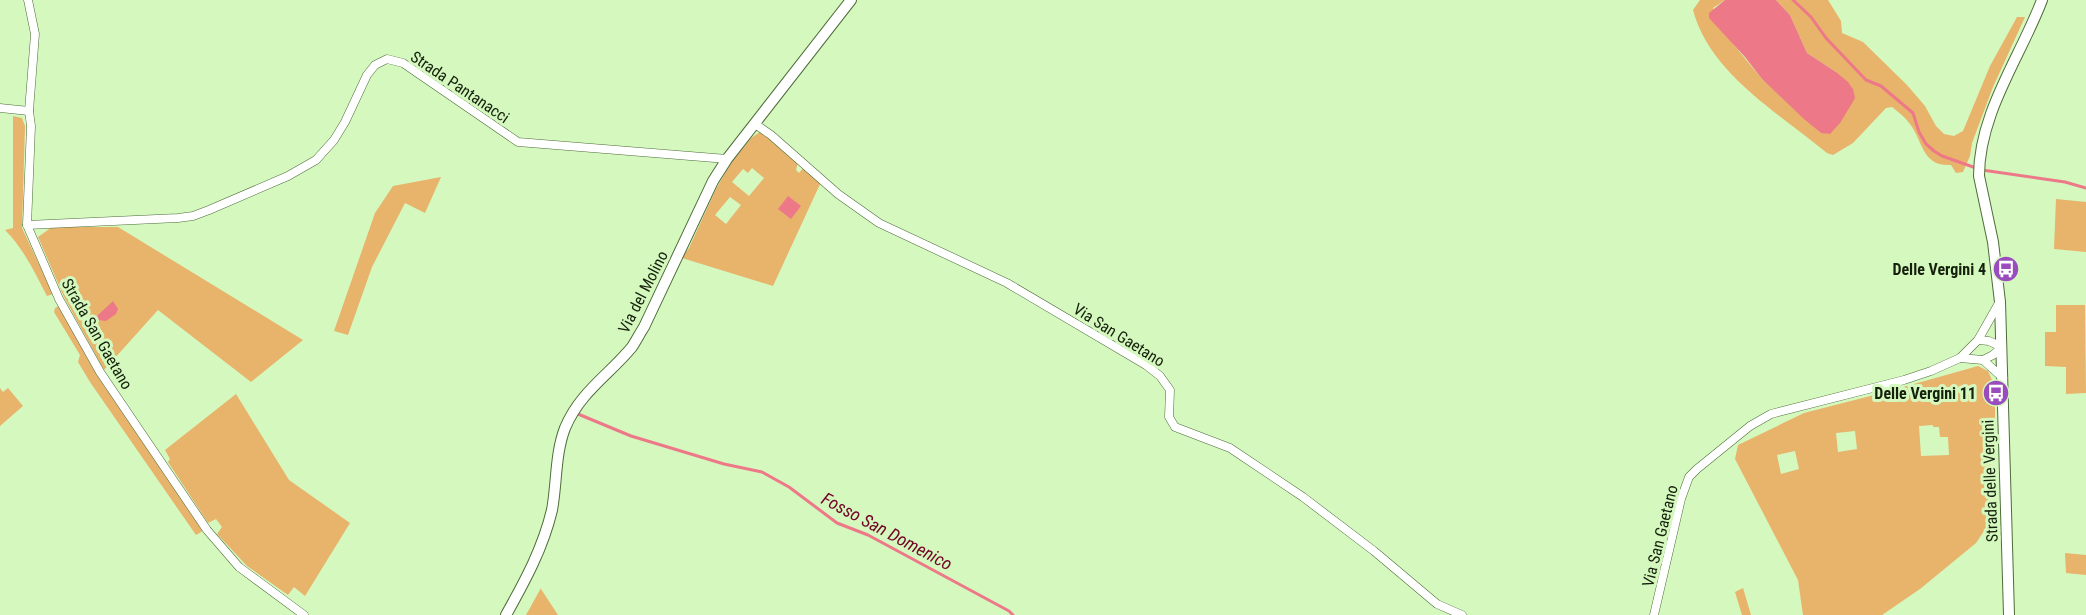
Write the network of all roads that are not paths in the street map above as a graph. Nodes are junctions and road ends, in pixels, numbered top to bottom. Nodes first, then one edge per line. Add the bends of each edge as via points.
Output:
1 (28, 0) edge
2 (851, 0) edge
3 (2042, 0) edge
4 (0, 108) edge
5 (29, 111) junction
6 (755, 124) junction
7 (728, 159) junction
8 (27, 225) junction
9 (2000, 302) junction
10 (1978, 340) junction
11 (2002, 347) junction
12 (1960, 358) junction
13 (1983, 360) junction
14 (2003, 378) junction
15 (304, 615) edge
16 (506, 615) edge
17 (1462, 615) edge
18 (1654, 615) edge
19 (2009, 615) edge

1 - 5 street, Strada San Gaetano via 35,34
2 - 6 street, Via del Molino
3 - 9 street, Strada delle Vergini via 1989,119 1980,153 1979,176
4 - 5 street
5 - 8 street, Strada San Gaetano via 32,126
6 - 7 street, Via del Molino
6 - 17 street, Via San Gaetano via 838,194 879,222 1007,283 1146,365 1170,390 1169,417 1174,427 1230,448 1303,496 1437,604
7 - 8 street, Strada Pantanacci via 518,142 403,63 387,59 372,69 326,151 288,176 193,216
7 - 16 street, Via del Molino via 713,181 644,327 631,347 589,389 570,419 559,453 546,531
8 - 15 street, Strada San Gaetano via 59,299 100,372 207,530 239,567
9 - 10 street, Via San Gaetano
9 - 11 street, Strada delle Vergini
10 - 11 street
10 - 12 street, Via San Gaetano
11 - 13 street
11 - 14 street, Strada delle Vergini
12 - 13 street, Via San Gaetano
12 - 18 street, Via San Gaetano via 1904,380 1771,414 1696,469 1681,499
13 - 14 street
14 - 19 street, Strada delle Vergini

